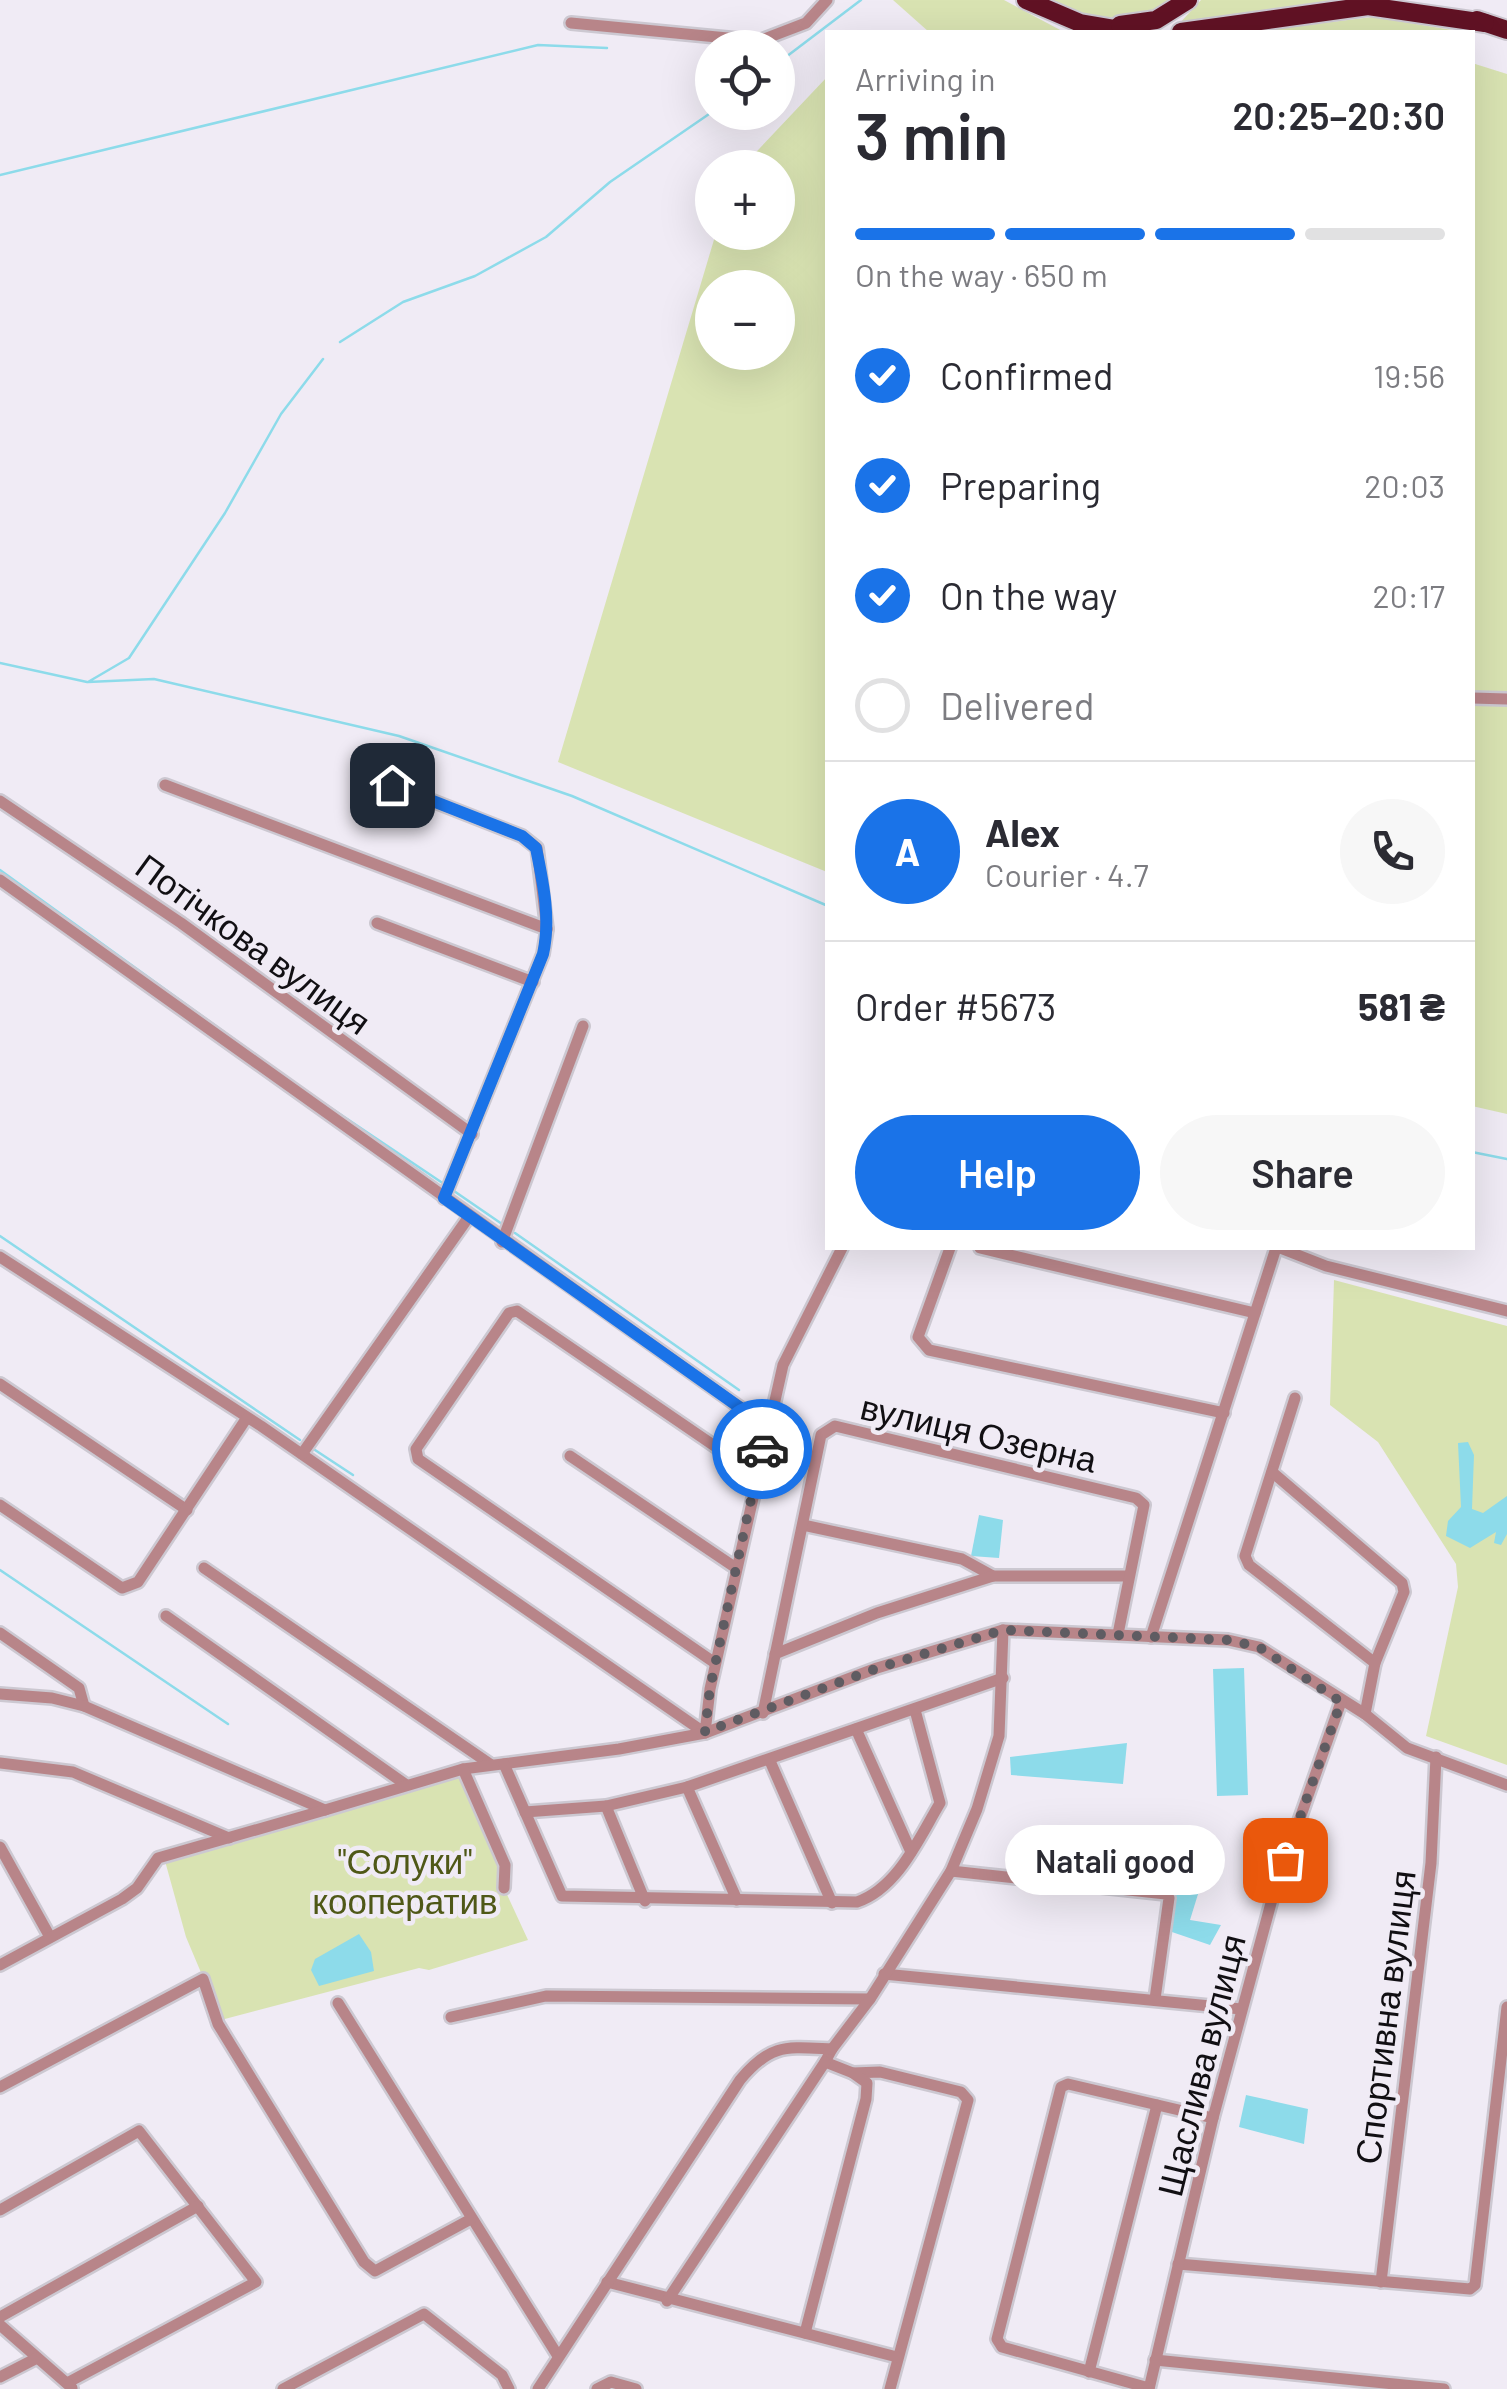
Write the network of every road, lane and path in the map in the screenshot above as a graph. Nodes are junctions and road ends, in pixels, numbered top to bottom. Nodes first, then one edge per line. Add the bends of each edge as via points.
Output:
1 (827, 0) edge
2 (1026, 0) edge
3 (1188, 0) edge
4 (1425, 0) edge
5 (571, 23) dead end
6 (1486, 23) junction
7 (1101, 26) junction
8 (1123, 30) edge
9 (1195, 30) edge
10 (1507, 30) edge
11 (1475, 698) edge
12 (1507, 699) edge
13 (359, 772) dead end
14 (165, 785) dead end
15 (0, 801) edge
16 (0, 880) edge
17 (378, 923) dead end
18 (547, 929) junction
19 (533, 982) junction
20 (584, 1026) dead end
21 (472, 1134) junction
22 (444, 1198) junction
23 (468, 1218) junction
24 (502, 1242) junction
25 (841, 1250) edge
26 (949, 1250) edge
27 (988, 1250) edge
28 (1277, 1250) edge
29 (1283, 1250) edge
30 (0, 1258) edge
31 (1507, 1311) edge
32 (1255, 1313) junction
33 (0, 1384) edge
34 (1295, 1398) dead end
35 (1224, 1413) junction
36 (246, 1418) junction
37 (766, 1426) junction
38 (302, 1454) junction
39 (570, 1456) dead end
40 (1272, 1472) junction
41 (757, 1475) junction
42 (0, 1505) edge
43 (187, 1510) junction
44 (803, 1526) junction
45 (204, 1568) dead end
46 (736, 1568) junction
47 (993, 1576) junction
48 (1128, 1576) junction
49 (166, 1616) dead end
50 (1003, 1630) junction
51 (0, 1633) edge
52 (1118, 1634) junction
53 (1151, 1637) junction
54 (776, 1654) junction
55 (715, 1663) junction
56 (1375, 1663) junction
57 (1003, 1678) junction
58 (0, 1694) edge
59 (1341, 1702) junction
60 (84, 1706) junction
61 (915, 1710) junction
62 (763, 1713) junction
63 (1365, 1714) junction
64 (856, 1729) junction
65 (705, 1732) junction
66 (1436, 1758) junction
67 (770, 1761) junction
68 (0, 1763) edge
69 (497, 1764) junction
70 (464, 1769) junction
71 (405, 1784) junction
72 (1507, 1784) edge
73 (688, 1787) junction
74 (606, 1806) junction
75 (325, 1810) junction
76 (526, 1812) junction
77 (229, 1838) junction
78 (0, 1847) edge
79 (911, 1852) junction
80 (951, 1871) junction
81 (504, 1888) dead end
82 (645, 1900) junction
83 (736, 1900) junction
84 (832, 1904) junction
85 (50, 1937) junction
86 (0, 1964) edge
87 (884, 1974) junction
88 (1155, 1999) junction
89 (870, 2000) junction
90 (338, 2003) dead end
91 (1507, 2008) edge
92 (1241, 2009) junction
93 (451, 2017) dead end
94 (832, 2049) junction
95 (825, 2062) junction
96 (853, 2073) junction
97 (0, 2087) edge
98 (1157, 2106) junction
99 (1213, 2118) junction
100 (198, 2206) junction
101 (0, 2210) edge
102 (472, 2218) junction
103 (1178, 2264) junction
104 (607, 2282) junction
105 (1380, 2282) junction
106 (666, 2300) junction
107 (0, 2316) edge
108 (0, 2325) edge
109 (805, 2333) junction
110 (558, 2356) junction
111 (897, 2357) junction
112 (37, 2358) junction
113 (1156, 2360) junction
114 (1089, 2372) junction
115 (0, 2377) edge
116 (70, 2386) edge
117 (283, 2389) edge
118 (509, 2389) edge
119 (538, 2389) edge
120 (598, 2389) edge
121 (636, 2389) edge
122 (890, 2389) edge
123 (1149, 2389) edge
124 (1444, 2389) edge

1 - 5 street via 806,23 758,40
2 - 7 highway
3 - 7 highway via 1156,20
4 - 6 highway
6 - 9 highway via 1368,6
6 - 10 highway
7 - 8 highway
11 - 12 street
13 - 18 street via 522,836 536,848
14 - 18 street
15 - 21 street, Потічкова вулиця via 182,923
16 - 22 street
17 - 19 street
18 - 19 street
19 - 21 street
20 - 24 street
21 - 22 street
22 - 23 street
23 - 24 street
23 - 38 street
24 - 37 street
25 - 37 street via 783,1365
26 - 35 street via 918,1337 929,1350
27 - 32 street
28 - 32 street
29 - 31 street
30 - 36 street
32 - 35 street
33 - 43 street
34 - 40 street
35 - 53 street
36 - 38 street
36 - 43 street
37 - 41 street
38 - 65 street
39 - 46 street
40 - 56 street via 1402,1583
40 - 56 street via 1245,1556 1249,1565
41 - 46 street
41 - 55 street via 512,1311 416,1449 418,1459
42 - 43 street via 122,1588 138,1582
44 - 47 street via 962,1559
44 - 48 street, вулиця Озерна via 821,1436 835,1426 1136,1498 1144,1506
44 - 54 street, вулиця Озерна
45 - 69 street
46 - 55 street
47 - 48 street
47 - 54 street
48 - 52 street, вулиця Озерна
49 - 71 street
50 - 52 street
50 - 57 street
50 - 62 street
51 - 60 street via 80,1688
52 - 53 street
53 - 59 street via 1259,1647
54 - 62 street, вулиця Озерна
55 - 65 street
56 - 63 street
57 - 61 street
57 - 80 street via 999,1736
58 - 60 street
59 - 63 street
59 - 92 street, Щаслива вулиця
60 - 75 street
61 - 64 street
61 - 79 street via 940,1802
62 - 65 street
63 - 66 street via 1407,1748
64 - 67 street
64 - 79 street
65 - 69 street
66 - 72 street
66 - 105 street, Спортивна вулиця via 1430,1863
67 - 73 street
67 - 84 street
68 - 77 street via 73,1772
69 - 70 street
69 - 76 street
70 - 71 street
70 - 81 street via 504,1865
71 - 75 street
73 - 74 street
73 - 83 street
74 - 76 street
74 - 82 street
75 - 77 street
76 - 82 street via 562,1896
77 - 85 street via 158,1858 122,1899
78 - 85 street
79 - 84 street via 877,1895
80 - 87 street
80 - 88 street via 1166,1894
82 - 83 street
83 - 84 street
85 - 86 street
87 - 88 street
87 - 89 street
88 - 92 street
89 - 93 street via 546,1996
89 - 94 street
90 - 102 street
91 - 105 street via 1475,2285
92 - 99 street, Щаслива вулиця
94 - 95 street
94 - 104 street via 780,2047 758,2059
95 - 96 street
95 - 106 street
96 - 109 street via 868,2090
96 - 111 street via 880,2072 960,2092 968,2100
97 - 102 street via 203,1979 218,2024 364,2262 375,2271 392,2266
98 - 99 street
98 - 114 street
98 - 114 street via 1061,2087 998,2344
99 - 103 street, Щаслива вулиця
100 - 101 street via 139,2131
100 - 107 street
100 - 116 street via 256,2282
102 - 110 street
103 - 105 street
103 - 113 street, Щаслива вулиця
104 - 106 street
104 - 110 street
106 - 109 street
108 - 112 street
109 - 111 street
110 - 119 street
111 - 122 street
112 - 115 street
112 - 116 street
113 - 123 street, Щаслива вулиця
113 - 124 street
114 - 123 street
117 - 118 street via 424,2314 502,2374
120 - 121 street via 610,2382

